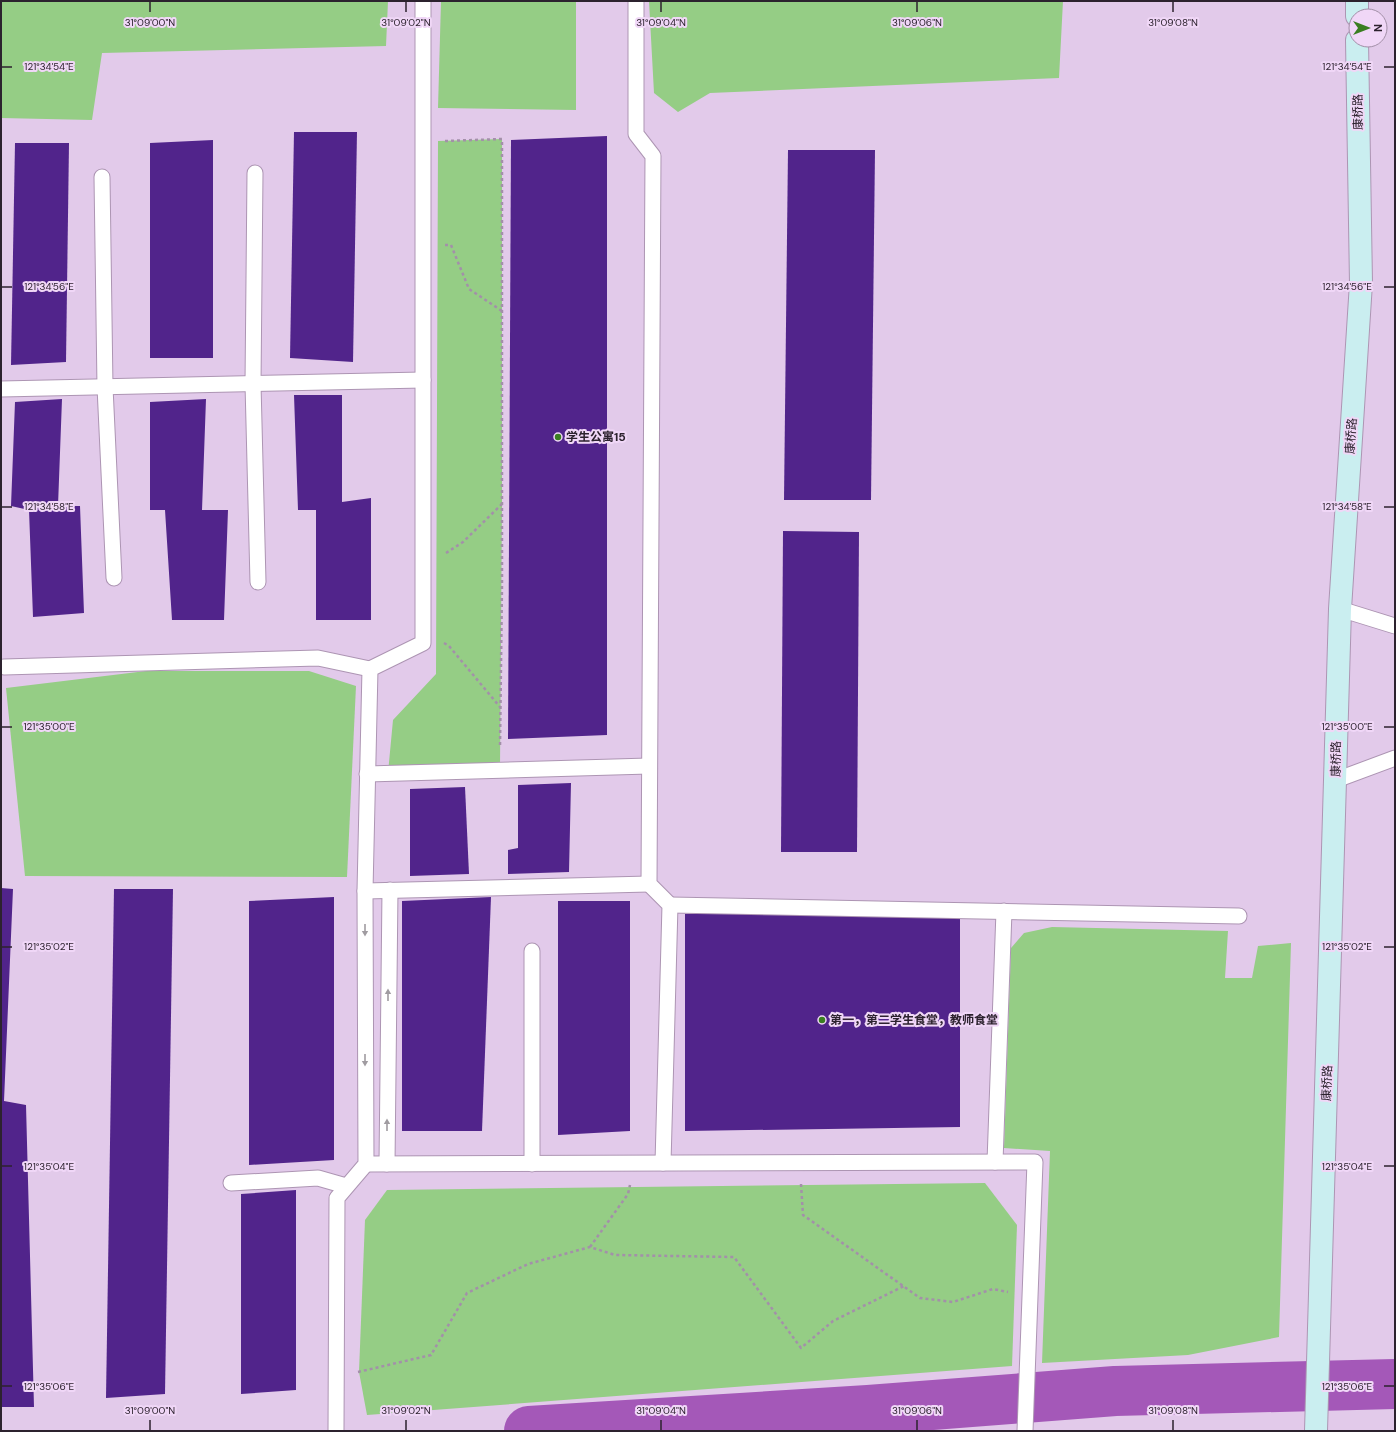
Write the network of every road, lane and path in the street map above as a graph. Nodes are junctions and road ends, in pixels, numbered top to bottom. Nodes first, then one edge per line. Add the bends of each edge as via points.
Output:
1 (423, 1) edge
2 (636, 1) edge
3 (1357, 48) edge
4 (423, 141) junction
5 (255, 173) dead end
6 (102, 177) dead end
7 (423, 245) junction
8 (502, 311) junction
9 (423, 380) junction
10 (253, 384) junction
11 (105, 387) junction
12 (1, 389) edge
13 (502, 504) junction
14 (423, 557) junction
15 (114, 578) dead end
16 (258, 582) dead end
17 (1340, 609) junction
18 (1395, 626) edge
19 (423, 628) junction
20 (4, 667) dead end
21 (370, 669) junction
22 (501, 707) junction
23 (1395, 758) edge
24 (649, 766) junction
25 (500, 770) junction
26 (367, 774) junction
27 (1336, 780) junction
28 (649, 884) junction
29 (390, 890) junction
30 (365, 891) junction
31 (670, 905) junction
32 (1004, 911) junction
33 (1239, 916) dead end
34 (532, 951) dead end
35 (995, 1162) junction
36 (634, 1163) junction
37 (663, 1163) junction
38 (799, 1163) junction
39 (366, 1164) junction
40 (387, 1164) junction
41 (532, 1164) junction
42 (231, 1182) dead end
43 (346, 1186) junction
44 (590, 1247) junction
45 (904, 1286) junction
46 (1031, 1295) junction
47 (337, 1386) junction
48 (336, 1431) edge
49 (1025, 1431) edge
50 (1316, 1431) edge

1 - 4 lane
2 - 24 lane via 636,134 653,156
3 - 17 main road, 康桥路 via 1361,283
4 - 7 lane
4 - 8 path via 502,139
5 - 10 lane
6 - 11 lane
7 - 8 path via 450,245 469,289
7 - 9 lane
8 - 13 path
9 - 10 lane
9 - 14 lane
10 - 11 lane
10 - 16 lane
11 - 12 lane
11 - 15 lane
13 - 14 path via 463,542 441,555
13 - 22 path
14 - 19 lane
17 - 18 lane
17 - 27 main road, 康桥路
19 - 21 lane via 423,643
19 - 22 path via 449,646
20 - 21 lane via 318,658
21 - 26 lane
22 - 25 path
23 - 27 lane
24 - 25 lane
24 - 28 lane
25 - 26 lane
26 - 30 lane
27 - 50 main road, 康桥路
28 - 29 lane
28 - 31 lane
29 - 30 lane
40 -> 29 lane
30 -> 39 lane
31 - 32 lane
31 - 37 lane
32 - 33 lane
32 - 35 lane
34 - 41 lane
35 - 38 lane
35 - 46 lane via 1035,1162
36 - 37 lane
36 - 41 lane
36 - 44 path via 628,1194
37 - 38 lane
38 - 45 path via 803,1215
39 - 40 lane
39 - 43 lane
40 - 41 lane
42 - 43 lane via 318,1178
43 - 47 lane via 337,1198
44 - 45 path via 615,1255 734,1257 801,1348 833,1321
44 - 47 path via 528,1264 467,1293 431,1355 359,1372
45 - 46 path via 920,1298 953,1302 993,1289
46 - 49 lane
47 - 48 lane

